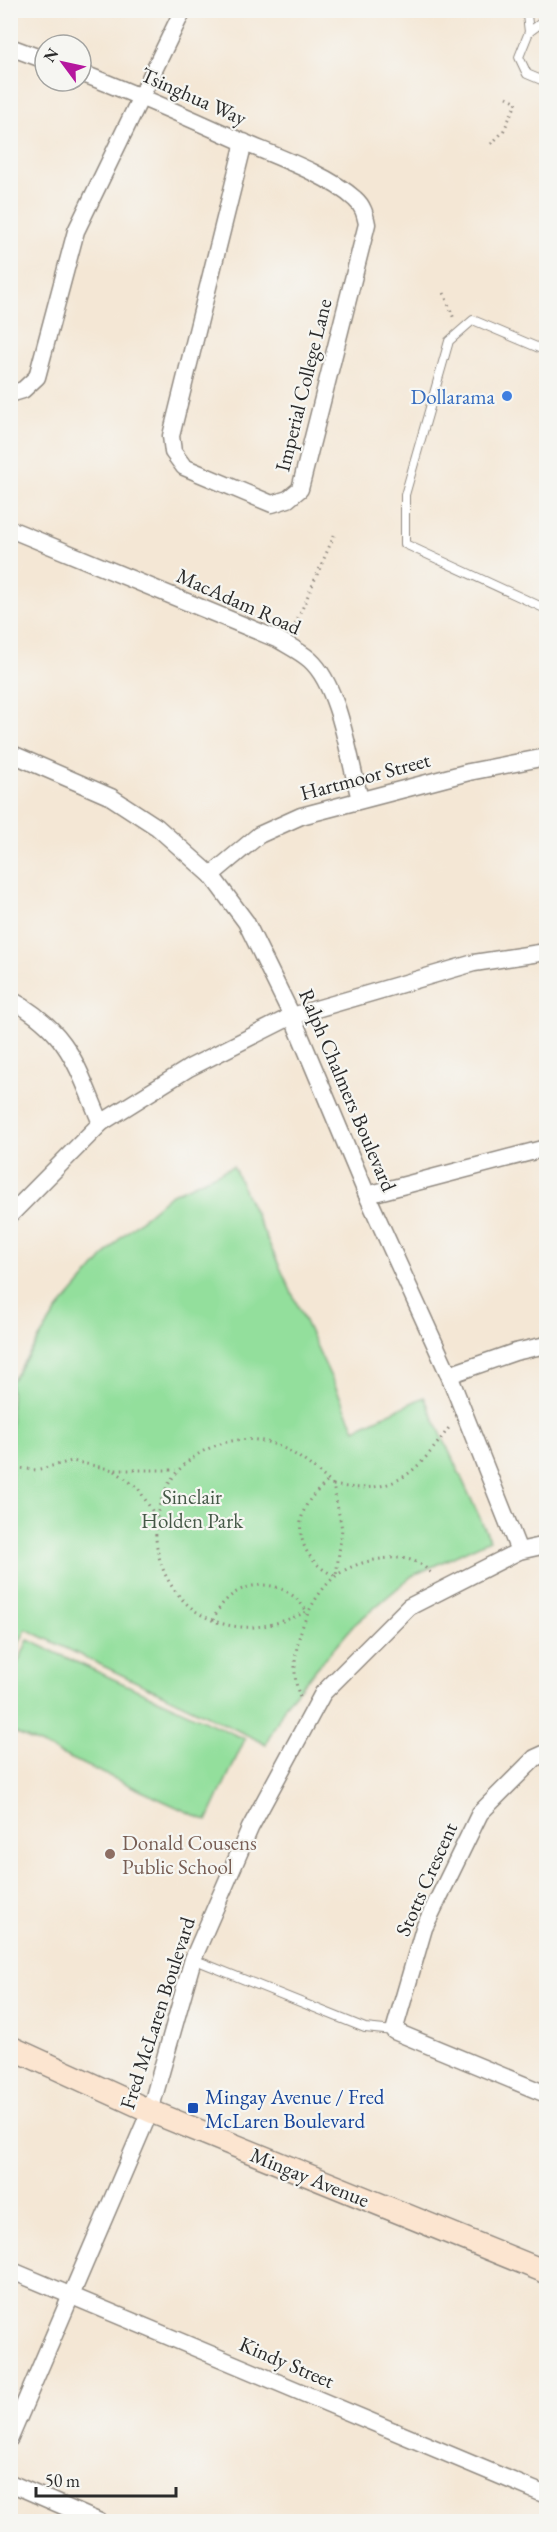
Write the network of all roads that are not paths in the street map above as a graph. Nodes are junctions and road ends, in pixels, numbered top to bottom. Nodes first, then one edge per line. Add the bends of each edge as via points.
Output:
1 (183, 10) edge
2 (529, 10) edge
3 (546, 11) edge
4 (529, 32) junction
5 (10, 46) edge
6 (33, 55) edge
7 (93, 78) edge
8 (546, 82) edge
9 (141, 96) junction
10 (244, 142) junction
11 (287, 161) joint
12 (546, 351) edge
13 (10, 394) edge
14 (10, 529) edge
15 (546, 609) edge
16 (10, 753) edge
17 (546, 757) edge
18 (360, 799) junction
19 (211, 875) junction
20 (546, 952) edge
21 (10, 999) edge
22 (292, 1016) junction
23 (101, 1124) junction
24 (546, 1148) edge
25 (367, 1195) junction
26 (10, 1215) edge
27 (546, 1345) edge
28 (449, 1375) junction
29 (546, 1545) edge
30 (519, 1551) junction
31 (546, 1753) edge
32 (193, 1959) junction
33 (394, 2031) junction
34 (10, 2047) edge
35 (546, 2094) edge
36 (150, 2110) junction
37 (10, 2270) edge
38 (546, 2272) edge
39 (71, 2295) junction
40 (10, 2438) edge
41 (10, 2483) edge
42 (546, 2495) edge
43 (100, 2522) edge

1 - 9 street
2 - 4 lane
3 - 4 lane via 542,23
4 - 8 lane via 519,57 527,74
5 - 6 street
7 - 9 street, Tsinghua Way
9 - 10 street, Tsinghua Way
9 - 13 street via 76,231 37,377 23,390
10 - 11 street, Tsinghua Way
10 - 11 street, Imperial College Lane via 171,436 173,452 184,466 272,504 288,499 300,489 366,224 357,201
12 - 15 lane via 473,320 449,341 405,495 405,544
14 - 18 street, MacAdam Road via 287,645 310,660 324,678 335,706
16 - 19 street, Ralph Chalmers Boulevard via 111,797 158,827
17 - 18 street, Hartmoor Street
18 - 19 street, Hartmoor Street via 300,816 259,835
19 - 22 street, Ralph Chalmers Boulevard via 246,922
20 - 22 street via 474,963
21 - 23 street via 38,1014 63,1040
22 - 23 street via 189,1068
22 - 25 street, Ralph Chalmers Boulevard
23 - 26 street
24 - 25 street
25 - 28 street, Ralph Chalmers Boulevard
27 - 28 street
28 - 30 street, Ralph Chalmers Boulevard
29 - 30 street, Fred McLaren Boulevard
30 - 32 street, Fred McLaren Boulevard via 408,1607 323,1693 250,1828
31 - 33 street, Stotts Crescent via 535,1758 480,1813 424,1928
32 - 33 lane via 365,2028
32 - 36 street, Fred McLaren Boulevard
33 - 35 street
34 - 36 street, Mingay Avenue
36 - 38 street, Mingay Avenue
36 - 39 street, Fred McLaren Boulevard
37 - 39 street, Kindy Street
39 - 40 street, Fred McLaren Boulevard
39 - 42 street, Kindy Street
41 - 43 street

